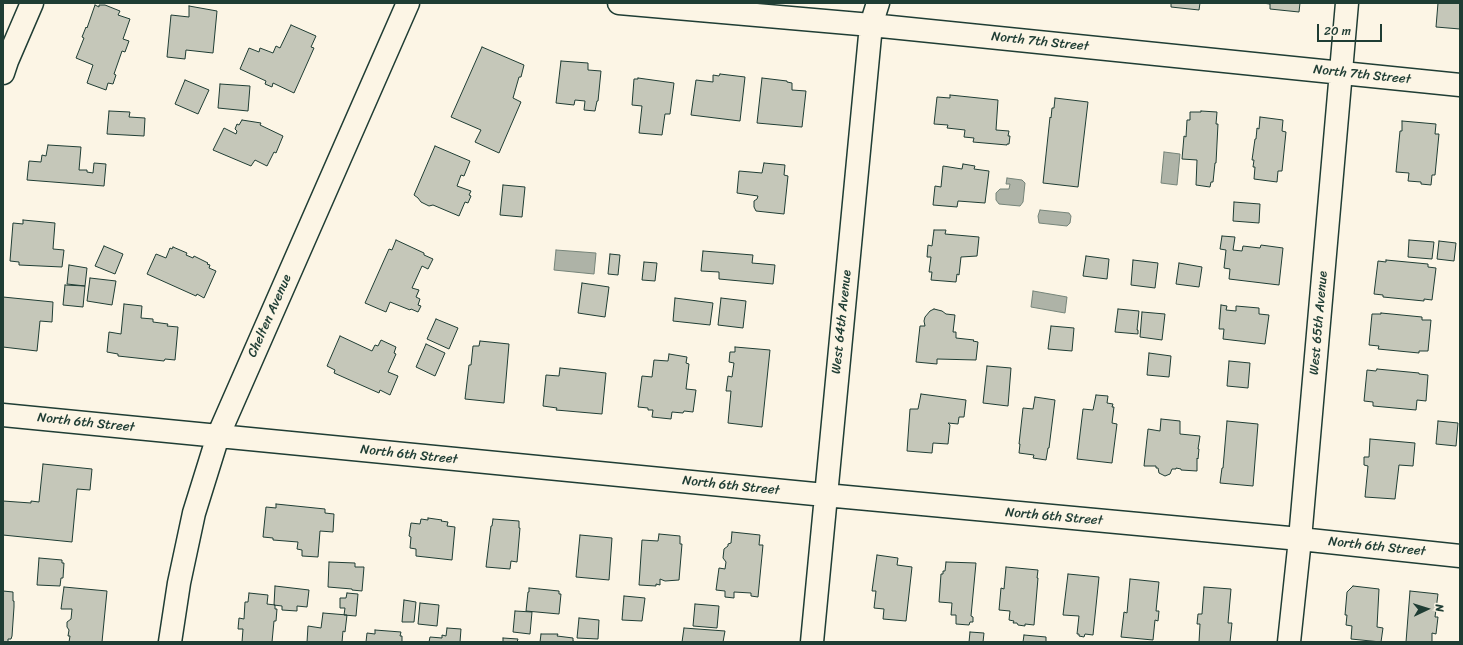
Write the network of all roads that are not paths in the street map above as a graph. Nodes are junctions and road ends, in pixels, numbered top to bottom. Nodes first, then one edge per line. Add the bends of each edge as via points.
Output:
1 (32, 3) edge
2 (408, 3) edge
3 (619, 3) edge
4 (878, 3) edge
5 (1347, 3) edge
6 (871, 25) junction
7 (3, 73) edge
8 (1340, 73) junction
9 (1460, 85) edge
10 (3, 415) edge
11 (218, 436) junction
12 (825, 495) junction
13 (1300, 539) junction
14 (1460, 556) edge
15 (170, 642) edge
16 (812, 642) edge
17 (1289, 642) edge

1 - 7 street
2 - 11 street, Chelten Avenue
3 - 6 street, North 7th Street
4 - 6 street, West 64th Avenue
5 - 8 street, West 65th Avenue
6 - 8 street, North 7th Street
6 - 12 street, West 64th Avenue
8 - 9 street, North 7th Street
8 - 13 street, West 65th Avenue
10 - 11 street, North 6th Street
11 - 12 street, North 6th Street
11 - 15 street, Chelten Avenue via 194,513
12 - 13 street, North 6th Street
12 - 16 street, West 64th Avenue
13 - 14 street, North 6th Street
13 - 17 street, West 65th Avenue

